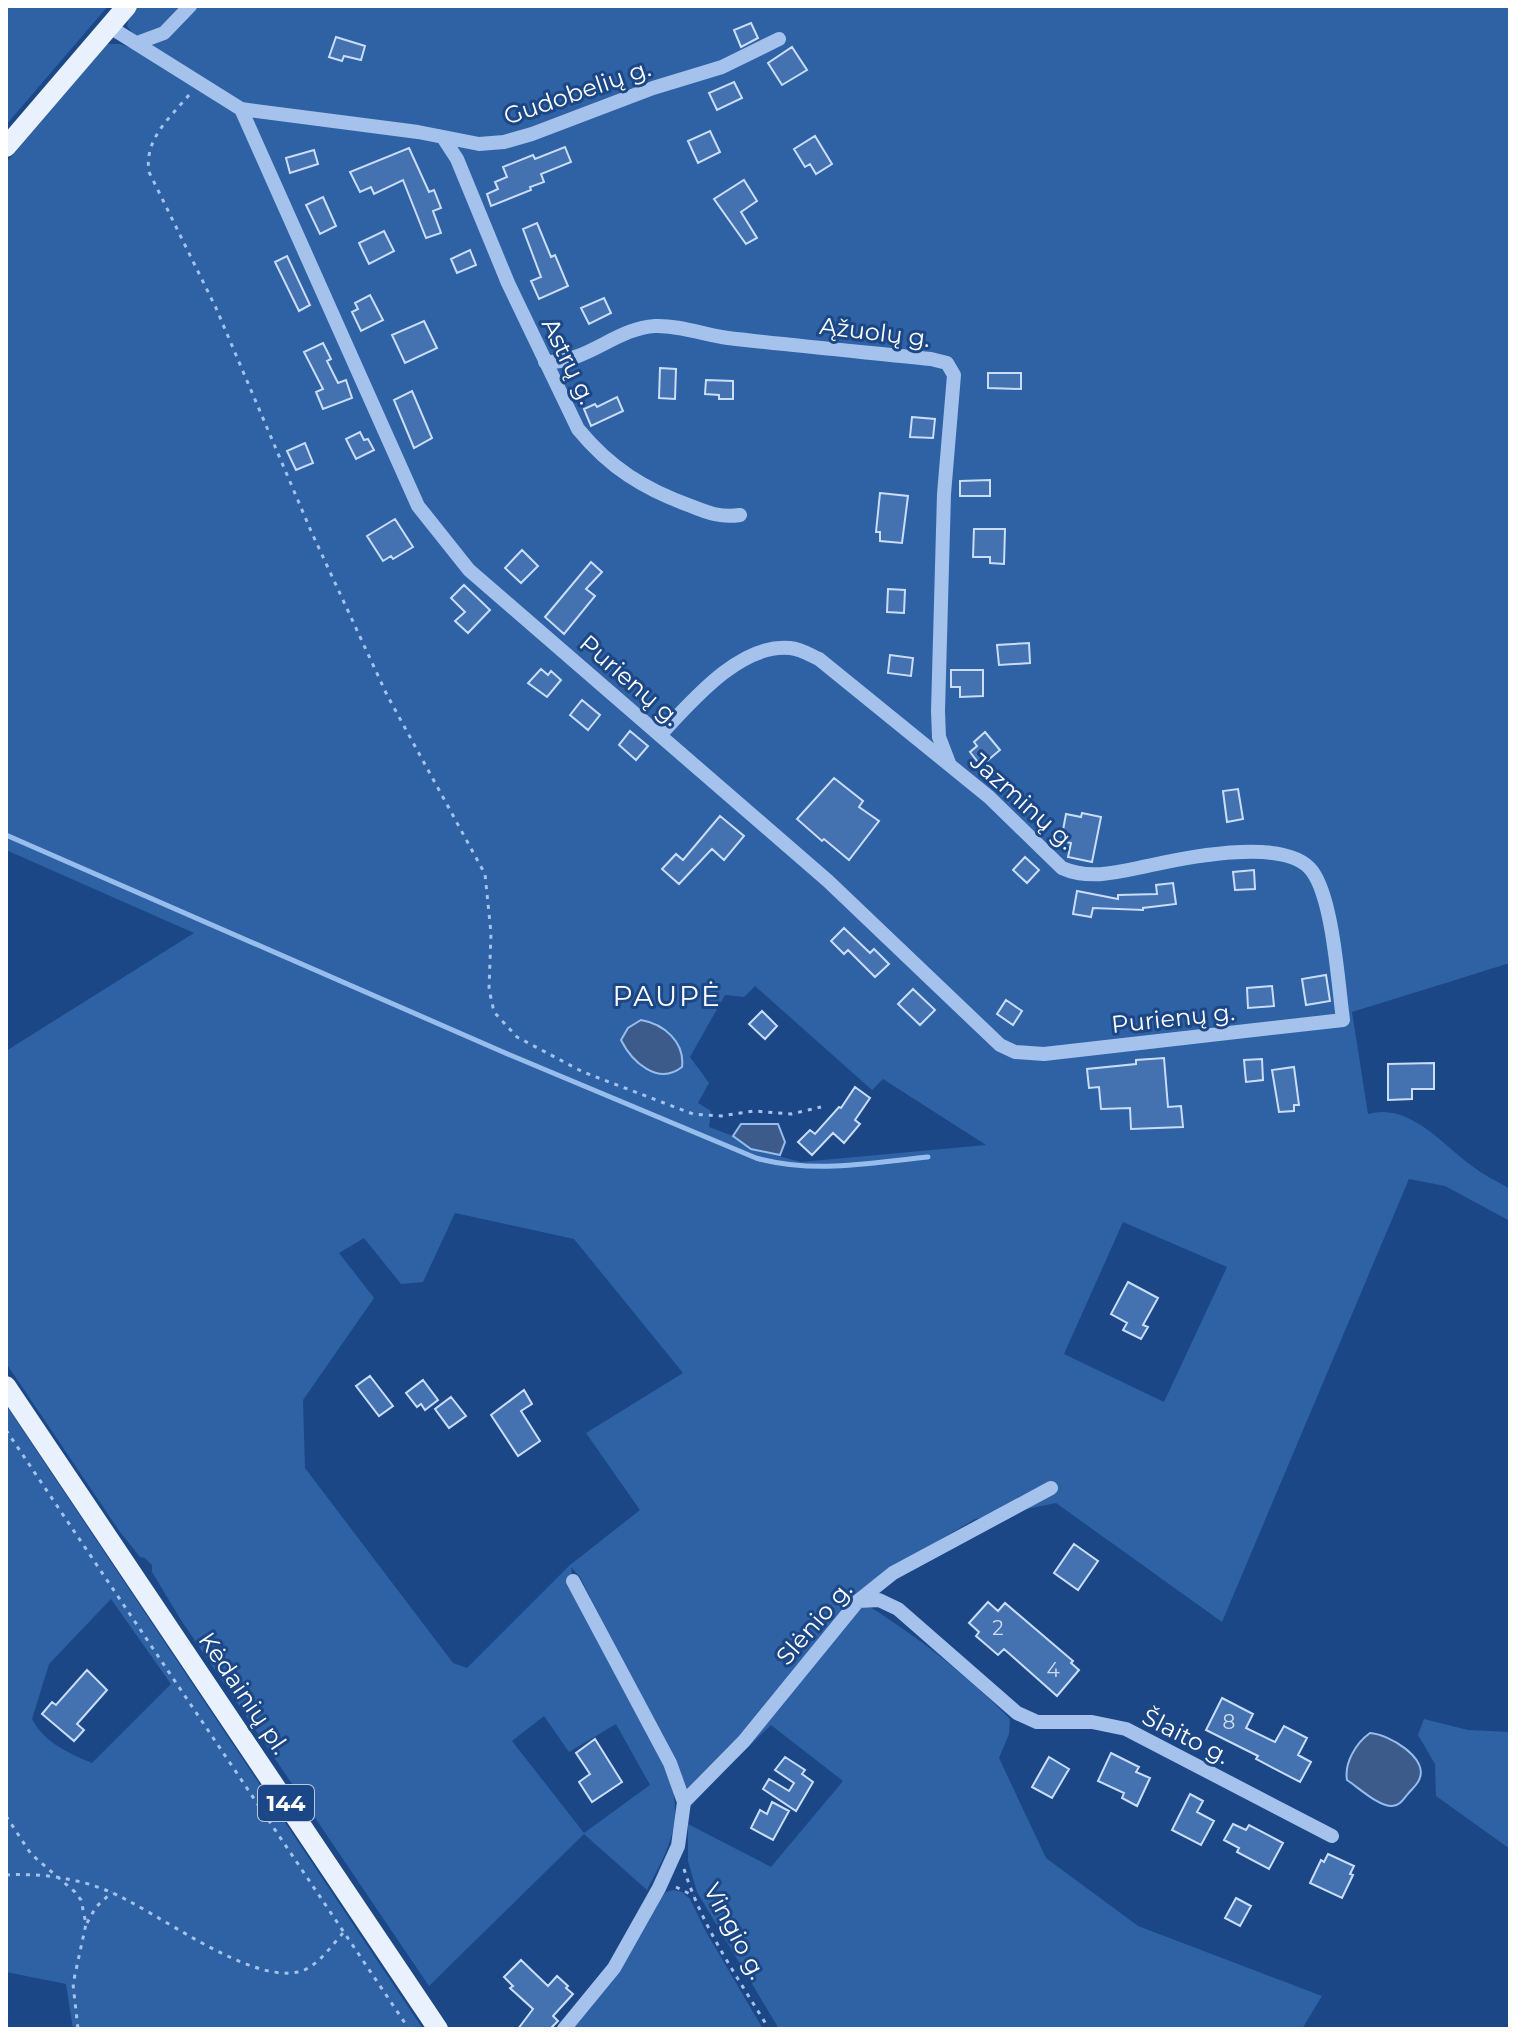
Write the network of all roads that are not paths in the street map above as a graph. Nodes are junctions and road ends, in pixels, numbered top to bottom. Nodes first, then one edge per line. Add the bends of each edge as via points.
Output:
1 (127, 6) edge
2 (190, 6) edge
3 (110, 27) junction
4 (779, 39) dead end
5 (137, 43) junction
6 (241, 109) junction
7 (444, 139) junction
8 (6, 147) edge
9 (545, 362) junction
10 (740, 515) dead end
11 (660, 735) junction
12 (950, 764) junction
13 (1343, 1020) joint
14 (6, 1386) edge
15 (1051, 1488) dead end
16 (573, 1581) dead end
17 (858, 1601) junction
18 (684, 1802) junction
19 (1332, 1836) dead end
20 (438, 2029) edge
21 (564, 2029) edge

1 - 3 main road
2 - 5 street via 164,33
3 - 5 street
3 - 8 main road
4 - 7 street, Gudobelių g. via 722,67 532,134 479,144
5 - 6 street
6 - 7 street, Gudobelių g.
6 - 11 street, Purienų g. via 418,506 469,570
7 - 9 street, Astrų g.
9 - 10 street, Astrų g. via 578,429 637,484 716,515
9 - 12 street, Ąžuolų g. via 567,360 640,328 657,326 947,363 954,375 944,494 938,711 939,737
11 - 12 street, Jazminų g. via 725,672 756,655 790,648 819,659
11 - 13 street, Purienų g. via 828,881 1000,1045 1015,1052 1044,1054
12 - 13 street, Jazminų g. via 1062,868 1075,874 1248,851 1302,861 1312,870 1326,906
14 - 20 main road, Kėdainių pl. / 144
15 - 17 street, Slėnio g. via 893,1573
16 - 18 street via 670,1763
17 - 18 street, Slėnio g. via 744,1741
17 - 19 street, Šlaito g. via 879,1600 898,1609 1017,1713 1037,1722 1092,1722 1126,1729
18 - 21 street via 678,1846 659,1888 614,1968

